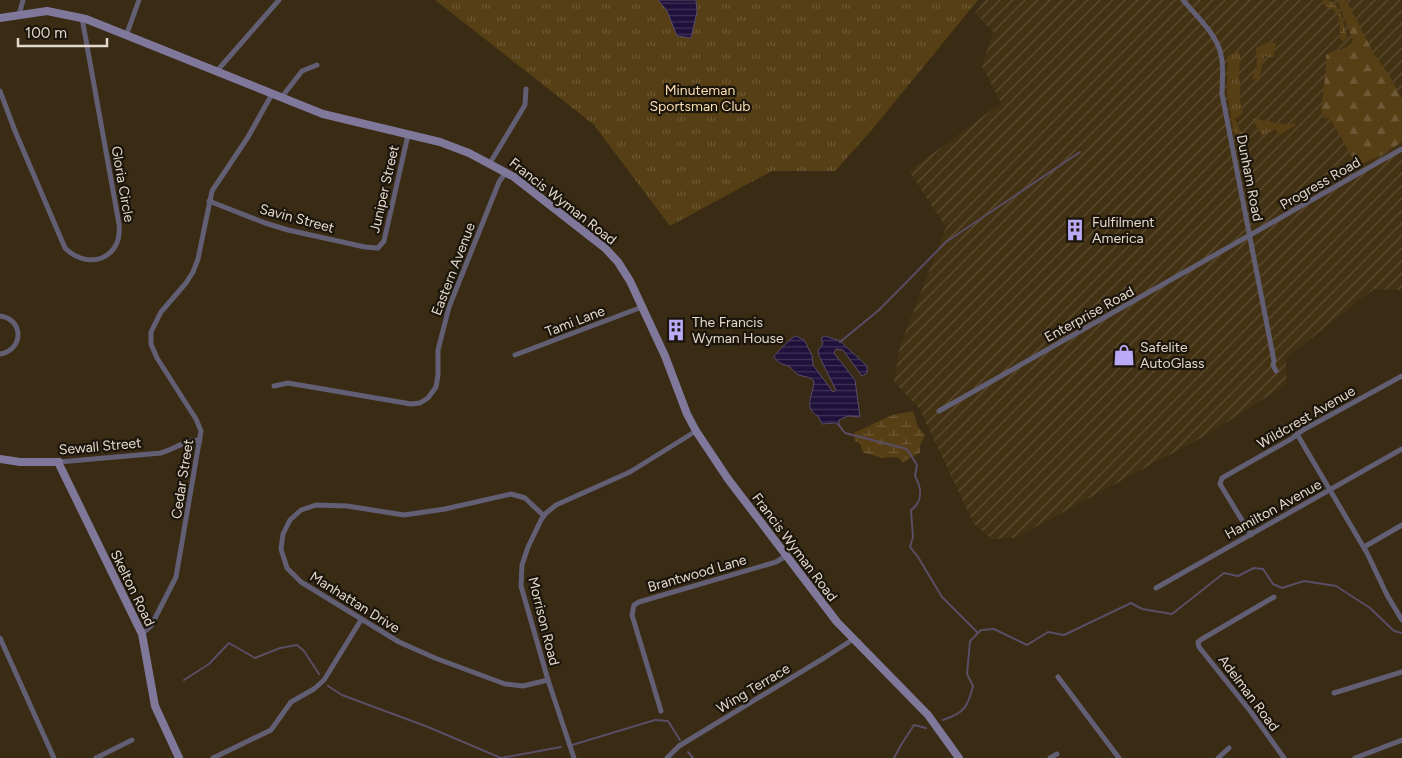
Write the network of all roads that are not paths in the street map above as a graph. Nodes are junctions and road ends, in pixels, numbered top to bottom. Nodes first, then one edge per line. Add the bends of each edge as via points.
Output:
1 (23, 0) edge
2 (139, 0) edge
3 (279, 0) edge
4 (1183, 0) edge
5 (19, 15) junction
6 (0, 18) edge
7 (82, 18) junction
8 (126, 36) junction
9 (317, 65) dead end
10 (216, 72) junction
11 (526, 90) dead end
12 (0, 92) edge
13 (272, 94) junction
14 (281, 98) junction
15 (408, 135) junction
16 (1402, 149) edge
17 (490, 163) junction
18 (506, 172) junction
19 (209, 201) junction
20 (1250, 236) junction
21 (380, 246) joint
22 (642, 307) junction
23 (0, 316) edge
24 (0, 354) edge
25 (515, 356) dead end
26 (1276, 371) dead end
27 (1402, 376) edge
28 (274, 386) dead end
29 (940, 411) dead end
30 (696, 432) junction
31 (1297, 434) junction
32 (200, 440) junction
33 (1402, 449) edge
34 (0, 459) edge
35 (58, 462) junction
36 (1330, 490) junction
37 (544, 516) junction
38 (1402, 525) edge
39 (1251, 535) junction
40 (1364, 547) junction
41 (786, 556) junction
42 (1156, 588) dead end
43 (1274, 598) dead end
44 (360, 620) junction
45 (1402, 620) edge
46 (142, 634) junction
47 (0, 638) edge
48 (852, 640) junction
49 (1402, 672) edge
50 (1058, 677) dead end
51 (548, 680) junction
52 (1334, 693) dead end
53 (661, 711) dead end
54 (132, 740) dead end
55 (1402, 740) edge
56 (1229, 748) dead end
57 (1057, 754) dead end
58 (54, 758) edge
59 (96, 758) edge
60 (179, 758) edge
61 (213, 758) edge
62 (574, 758) edge
63 (667, 758) edge
64 (959, 758) edge
65 (1050, 758) edge
66 (1119, 758) edge
67 (1218, 758) edge
68 (1284, 758) edge
69 (1355, 758) edge

1 - 5 street
2 - 8 street
3 - 10 street
4 - 20 street, Dunham Road via 1220,51 1222,94
5 - 6 main road, Francis Wyman Road
5 - 7 main road, Francis Wyman Road via 47,11
7 - 8 main road, Francis Wyman Road
7 - 12 street, Gloria Circle via 120,230 116,246 107,255 96,260 83,260 65,248
8 - 10 main road, Francis Wyman Road
9 - 14 street via 302,71
10 - 13 main road, Francis Wyman Road
11 - 17 street via 526,104
13 - 14 main road, Francis Wyman Road
13 - 19 street, Cedar Street via 248,137 216,183
14 - 15 main road, Francis Wyman Road via 323,114
15 - 17 main road, Francis Wyman Road via 446,144
15 - 21 street, Juniper Street via 384,241
16 - 20 street, Progress Road
17 - 18 main road, Francis Wyman Road
18 - 22 main road, Francis Wyman Road via 610,253 625,272
18 - 28 street, Eastern Avenue via 499,182 449,307 438,350 438,382 431,396 411,404 288,383
19 - 21 street, Savin Street via 288,230 365,247
19 - 32 street, Cedar Street via 196,266 157,318 151,338 159,364 198,422
20 - 26 street, Dunham Road
20 - 29 street, Enterprise Road
22 - 25 street, Tami Lane
22 - 30 main road, Francis Wyman Road
23 - 24 street via 13,322 18,336 13,348
27 - 31 street, Wildcrest Avenue
30 - 37 street, Morrison Road via 646,464 564,501
30 - 41 main road, Francis Wyman Road
31 - 36 street
31 - 39 street, Wildcrest Avenue via 1222,478 1222,489
32 - 35 street, Sewall Street via 161,453
32 - 46 street, Cedar Street via 176,577 151,626
33 - 36 street, Hamilton Avenue
34 - 35 main road, Sewall Street
35 - 46 main road, Skelton Road
36 - 39 street, Hamilton Avenue
36 - 40 street
37 - 44 street, Manhattan Drive via 525,498 511,494 413,515 327,505 301,510 282,534 284,562 308,587
37 - 51 street, Morrison Road via 522,565 521,586
38 - 40 street
39 - 42 street, Hamilton Avenue
40 - 45 street
41 - 48 main road, Francis Wyman Road
41 - 53 street, Brantwood Lane via 776,562 634,605 632,615
43 - 68 street, Adelman Road via 1198,642
44 - 51 street, Manhattan Drive via 423,653 501,683 523,686
44 - 61 street via 321,684 291,702 271,730
46 - 60 main road, Skelton Road via 154,706
47 - 58 street
48 - 63 street, Wing Terrace via 678,746
48 - 64 main road, Francis Wyman Road via 928,716
49 - 52 street
50 - 66 street
51 - 62 street, Morrison Road
54 - 59 street
55 - 69 street
56 - 67 street
57 - 65 street

